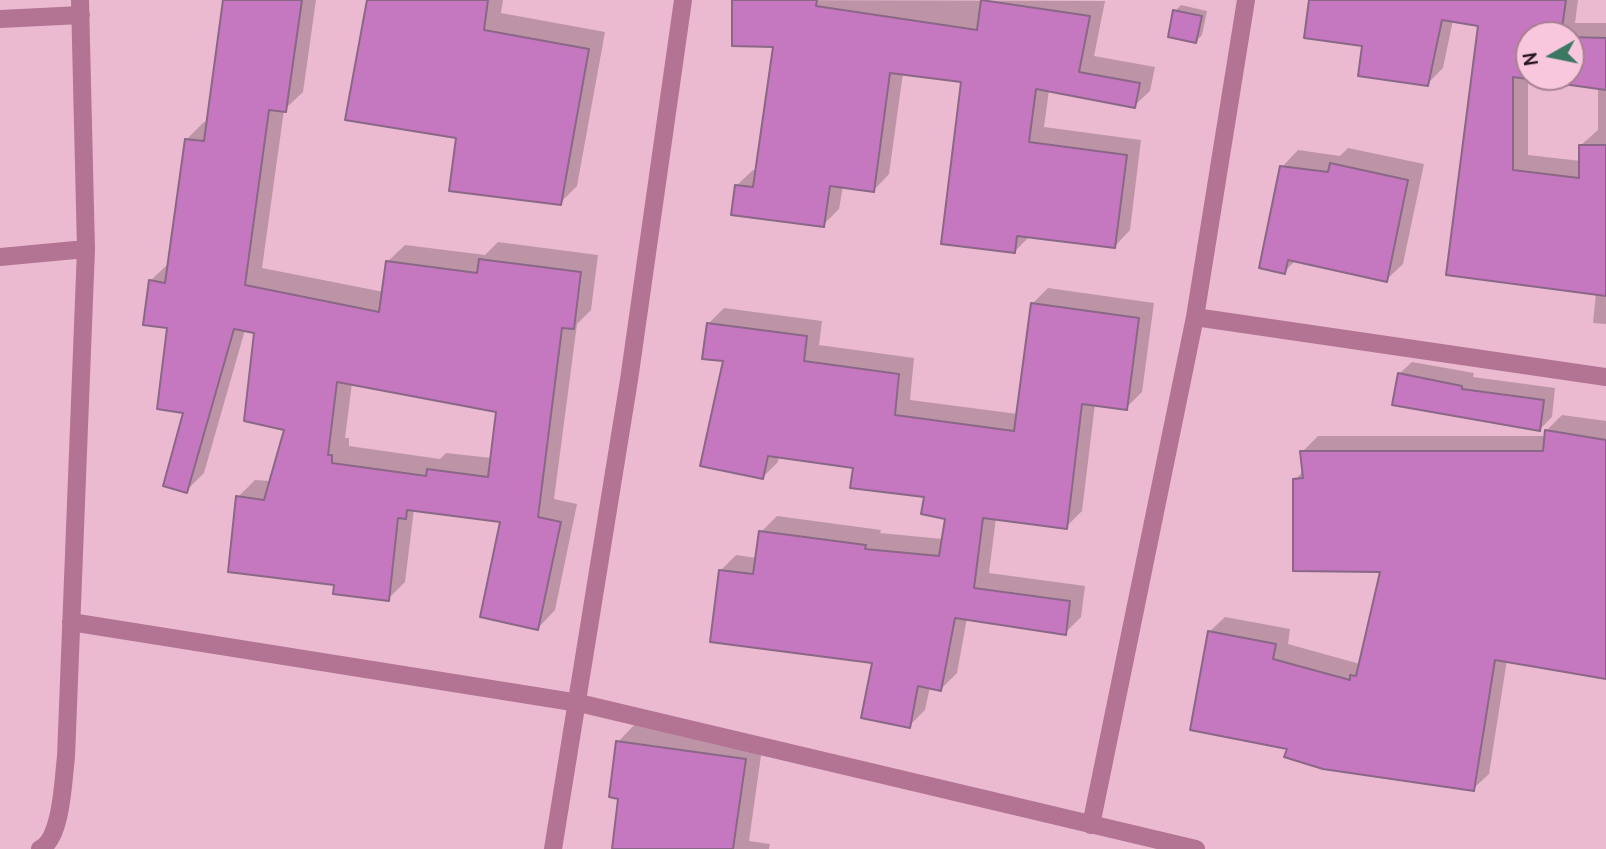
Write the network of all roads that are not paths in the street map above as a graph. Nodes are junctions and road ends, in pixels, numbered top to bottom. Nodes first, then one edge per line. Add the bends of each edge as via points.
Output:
1 (683, 0) edge
2 (1246, 0) edge
3 (80, 8) edge
4 (0, 19) edge
5 (86, 248) junction
6 (0, 257) edge
7 (1195, 317) junction
8 (1606, 377) edge
9 (71, 622) junction
10 (579, 703) junction
11 (1091, 825) junction
12 (40, 849) edge
13 (553, 849) edge
14 (1196, 849) edge

1 - 10 street
2 - 7 street
3 - 4 street
3 - 5 street
5 - 6 street
5 - 9 street
7 - 8 street
7 - 11 street
9 - 10 street
9 - 12 street via 66,757 59,812 54,833
10 - 11 street
10 - 13 street
11 - 14 street

